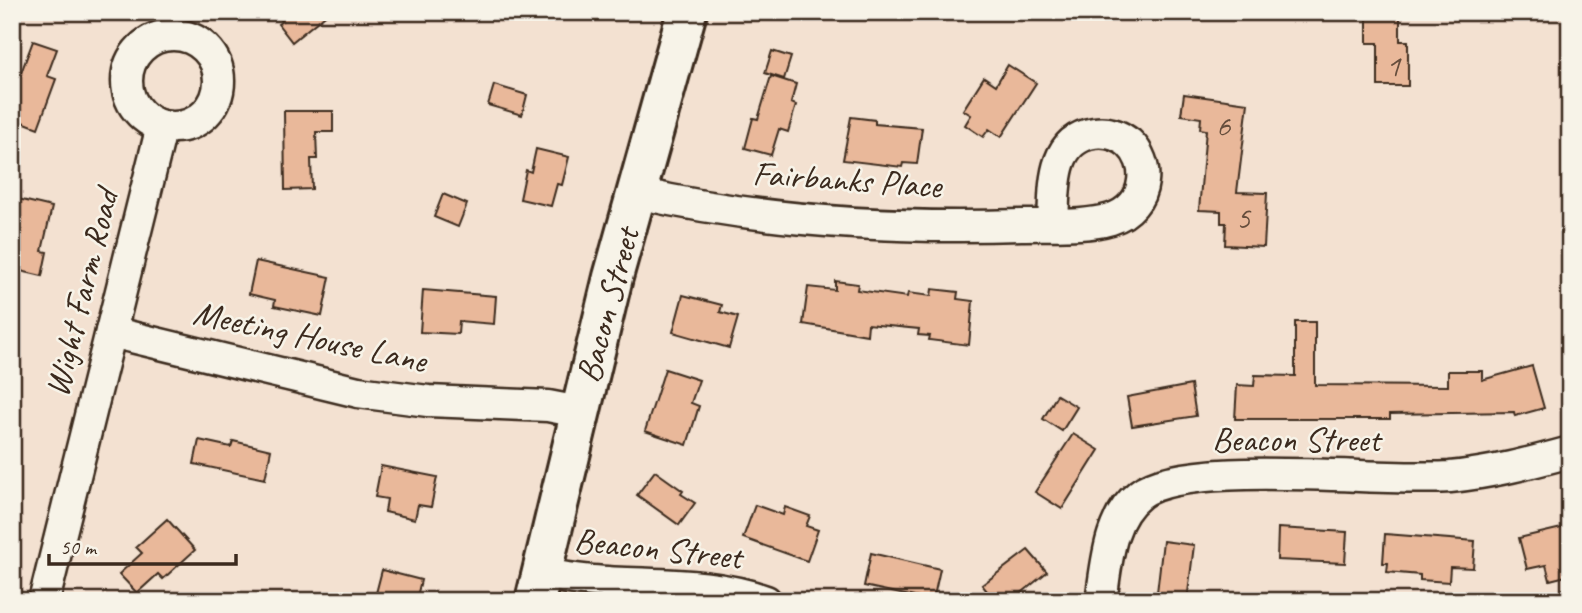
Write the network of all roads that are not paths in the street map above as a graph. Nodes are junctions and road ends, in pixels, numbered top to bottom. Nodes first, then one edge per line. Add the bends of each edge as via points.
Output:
1 (687, 12) edge
2 (162, 126) dead end
3 (637, 193) junction
4 (1053, 224) dead end
5 (111, 332) junction
6 (579, 412) junction
7 (1570, 452) edge
8 (538, 587) edge
9 (44, 601) edge
10 (766, 601) edge
11 (1101, 601) edge

1 - 3 street, Bacon Street
2 - 5 street, Wight Farm Road
3 - 4 street, Fairbanks Place via 703,207 801,217 940,225
3 - 6 street, Bacon Street
5 - 6 street, Meeting House Lane via 358,392
5 - 9 street, Wight Farm Road
6 - 8 street, Bacon Street
7 - 11 street, Beacon Street via 1449,477 1205,476 1157,483 1123,511 1114,529
8 - 10 street, Beacon Street via 598,582 719,588

